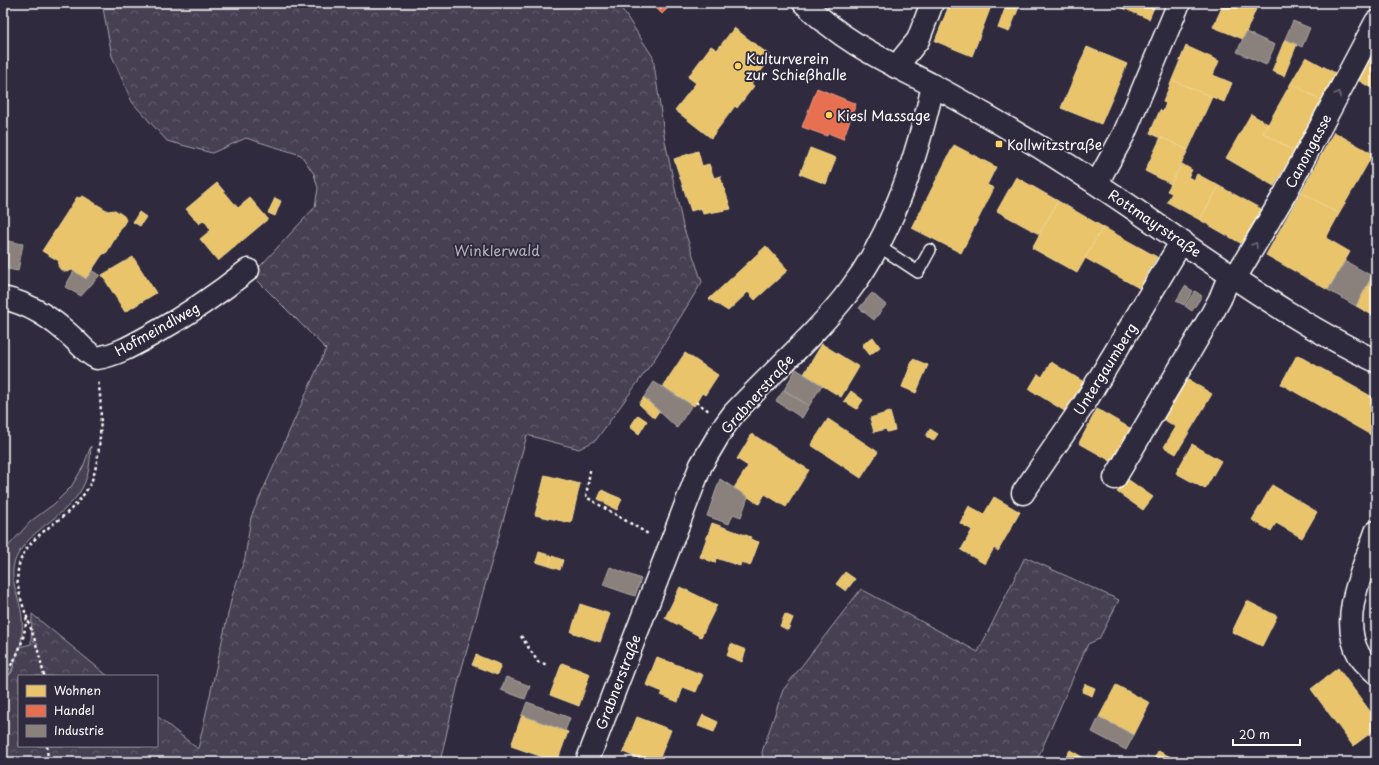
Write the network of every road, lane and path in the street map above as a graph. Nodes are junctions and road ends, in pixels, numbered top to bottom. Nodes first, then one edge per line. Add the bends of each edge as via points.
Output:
1 (746, 3) edge
2 (804, 3) edge
3 (932, 3) edge
4 (1180, 3) edge
5 (749, 9) dead end
6 (1376, 22) edge
7 (896, 67) junction
8 (933, 86) junction
9 (1097, 183) junction
10 (1182, 242) junction
11 (877, 245) junction
12 (930, 250) dead end
13 (248, 270) dead end
14 (1232, 276) junction
15 (3, 298) edge
16 (97, 358) junction
17 (1376, 361) edge
18 (590, 470) dead end
19 (1116, 478) dead end
20 (1023, 493) dead end
21 (1376, 532) edge
22 (656, 538) dead end
23 (27, 616) junction
24 (521, 636) dead end
25 (548, 666) dead end
26 (1376, 673) edge
27 (3, 675) edge
28 (44, 675) edge
29 (47, 747) edge
30 (49, 762) edge
31 (587, 762) edge

1 - 5 path
2 - 7 street, Rottmayrstraße via 839,33
3 - 7 street via 918,40
4 - 9 street via 1124,134
14 -> 6 street, Canongasse via 1286,192
7 - 8 street, Rottmayrstraße
8 - 9 street, Rottmayrstraße
8 - 11 street, Grabnerstraße via 911,167 892,216
9 - 10 street, Rottmayrstraße
10 - 14 street, Rottmayrstraße
10 - 20 street, Untergaumberg via 1084,404
11 - 12 lane via 918,272
11 - 31 street, Grabnerstraße via 850,289 806,340 734,414 701,465
13 - 16 street, Hofmeindlweg via 186,315 127,348
14 - 17 street, Rottmayrstraße via 1319,331
14 - 19 street, Canongasse
15 - 16 street, Hofmeindlweg via 21,302 39,311 74,338 88,354
16 - 23 path via 101,403 94,475 79,500 68,512 25,550 18,571 18,586
18 - 22 path via 586,497
21 - 26 street via 1369,572 1355,599 1351,623 1354,643 1360,656
23 - 27 path via 19,653
23 - 28 path
24 - 25 path via 538,662
29 - 30 path

